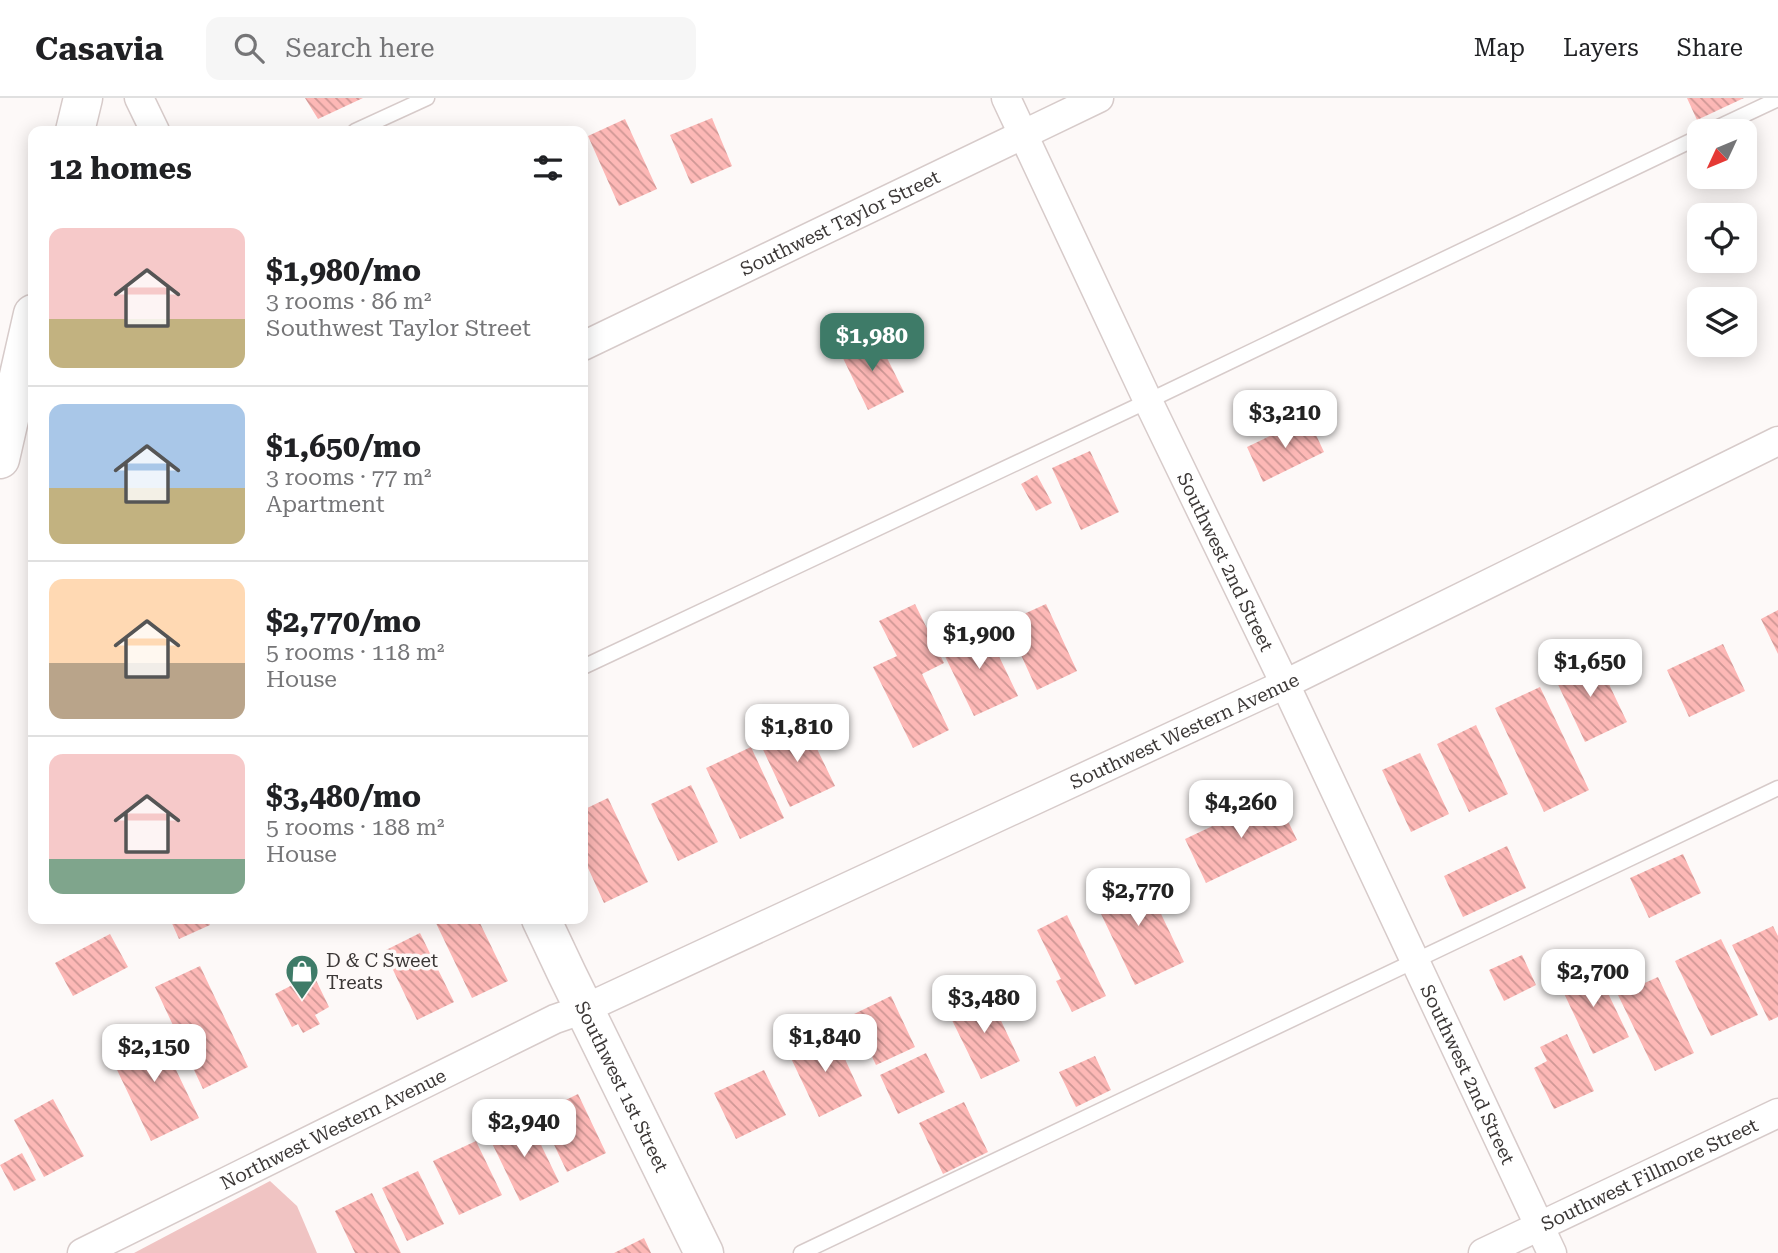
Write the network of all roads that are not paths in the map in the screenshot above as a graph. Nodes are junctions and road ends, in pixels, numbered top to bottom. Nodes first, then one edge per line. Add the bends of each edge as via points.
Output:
1 (83, 98) edge
2 (139, 98) edge
3 (427, 98) edge
4 (1006, 98) edge
5 (1098, 98) edge
6 (1778, 99) edge
7 (1736, 119) edge
8 (76, 126) edge
9 (153, 126) edge
10 (366, 126) edge
11 (1023, 134) junction
12 (1687, 142) edge
13 (28, 336) edge
14 (588, 344) edge
15 (1149, 401) junction
16 (1778, 441) edge
17 (0, 459) edge
18 (588, 665) edge
19 (1285, 684) junction
20 (1778, 788) edge
21 (543, 924) edge
22 (1414, 960) junction
23 (584, 1009) junction
24 (1778, 1113) edge
25 (1539, 1227) junction
26 (82, 1253) edge
27 (704, 1253) edge
28 (801, 1253) edge
29 (1483, 1253) edge
30 (1552, 1253) edge

1 - 8 main road
2 - 9 street
3 - 10 lane
4 - 11 street, Southwest 2nd Street
5 - 11 street, Southwest Taylor Street
6 - 7 lane
11 - 14 street, Southwest Taylor Street
11 - 15 street, Southwest 2nd Street
12 - 15 lane
13 - 17 main road
15 - 18 lane
15 - 19 street, Southwest 2nd Street
16 - 19 street, Southwest Western Avenue
19 - 22 street, Southwest 2nd Street
19 - 23 street, Southwest Western Avenue
20 - 22 lane
21 - 23 main road, Southwest 1st Street
22 - 25 street, Southwest 2nd Street
22 - 28 lane
23 - 26 street, Northwest Western Avenue via 555,1019
23 - 27 main road, Southwest 1st Street
24 - 25 street, Southwest Fillmore Street
25 - 29 street, Southwest Fillmore Street
25 - 30 street, Southwest 2nd Street

